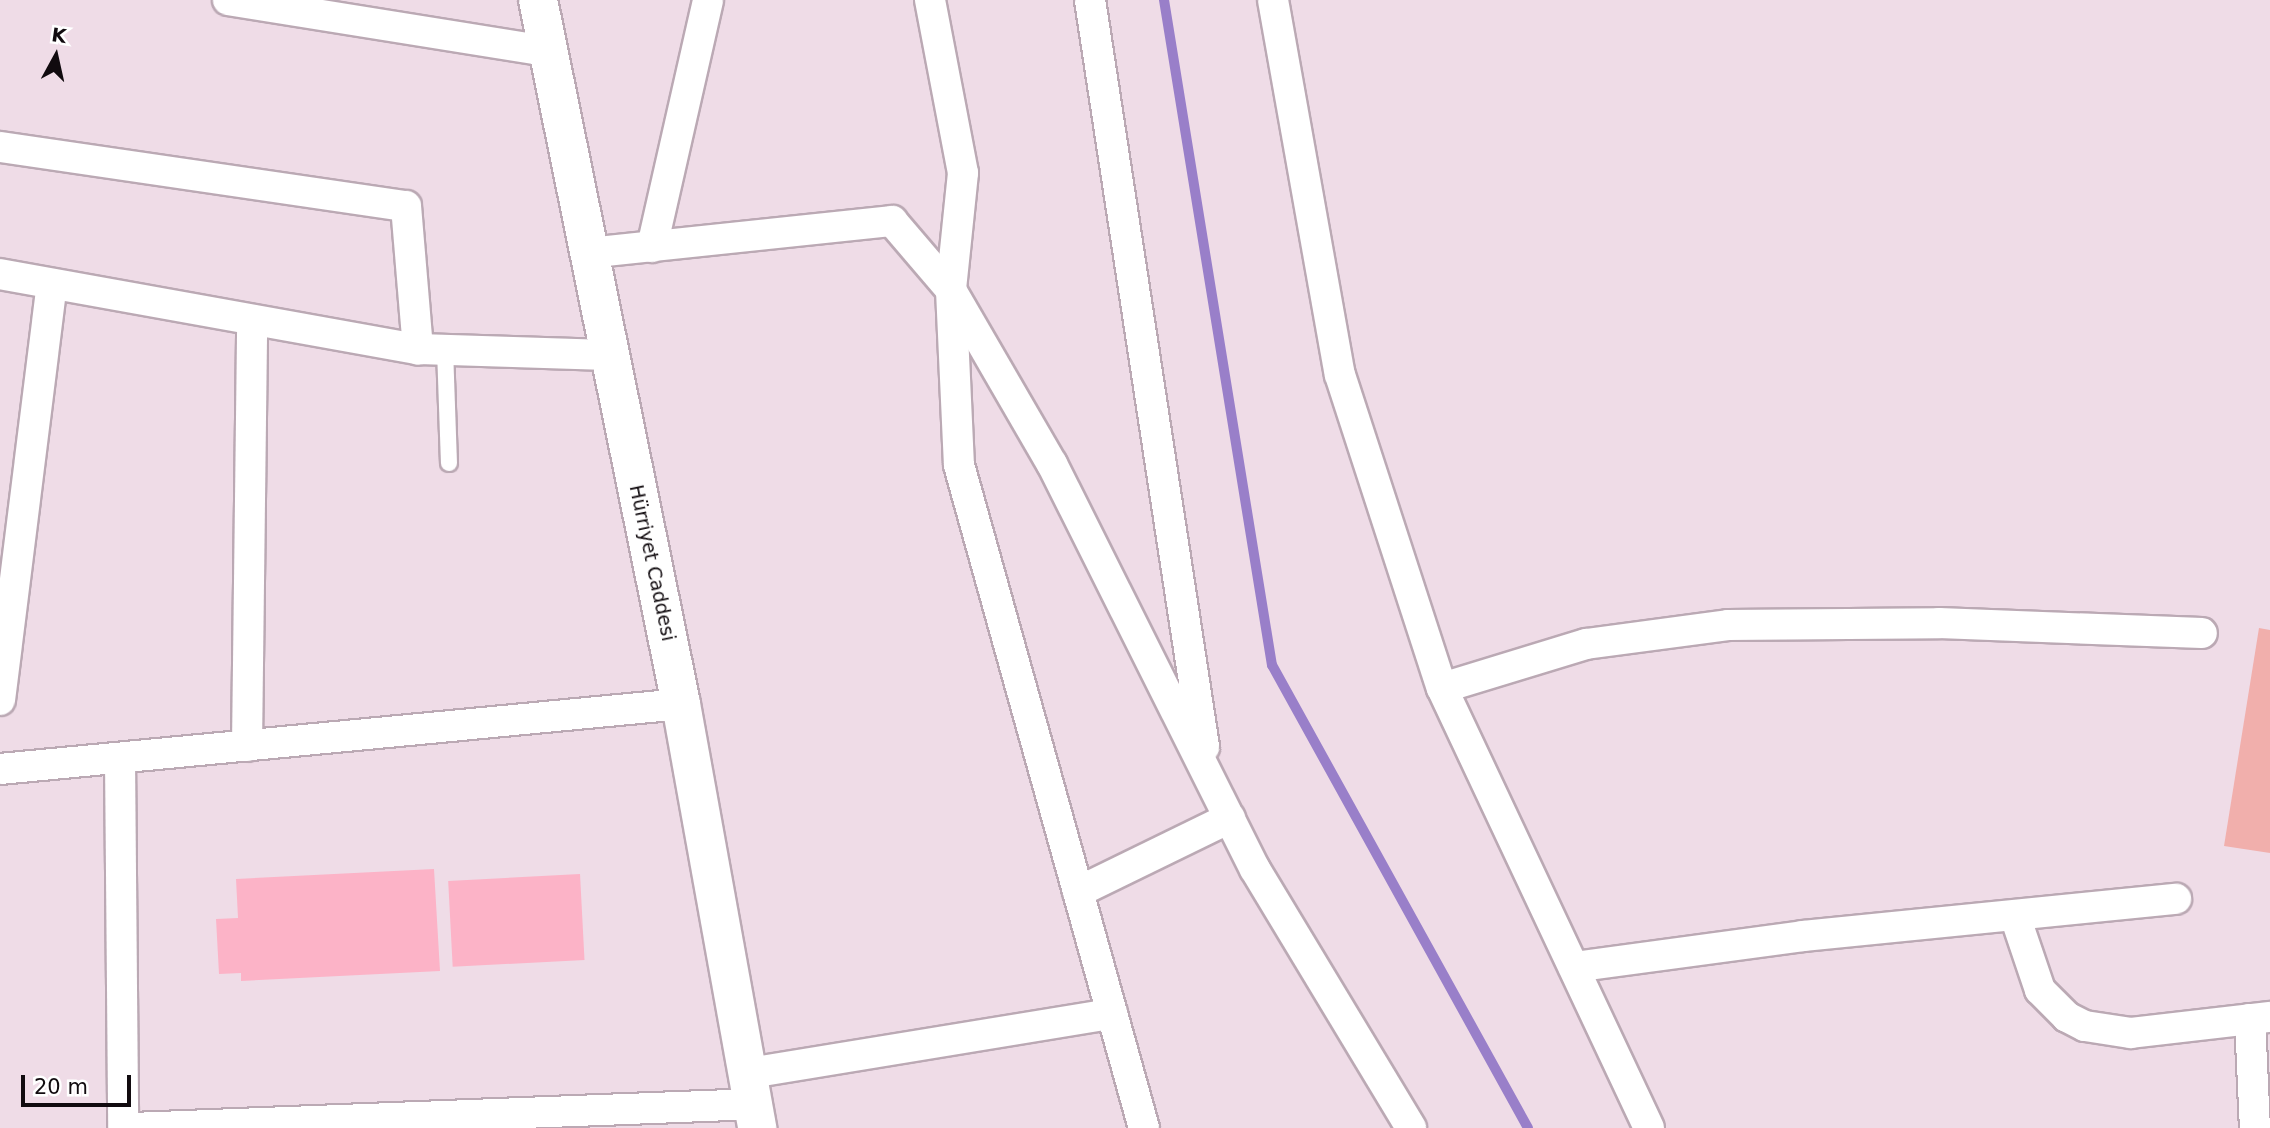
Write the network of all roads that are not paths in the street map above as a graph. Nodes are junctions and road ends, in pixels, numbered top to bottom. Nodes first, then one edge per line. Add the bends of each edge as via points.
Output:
1 (228, 0) edge
2 (538, 0) edge
3 (708, 0) edge
4 (930, 0) edge
5 (1090, 0) edge
6 (1273, 0) edge
7 (547, 51) junction
8 (0, 148) edge
9 (652, 247) junction
10 (587, 253) junction
11 (0, 274) edge
12 (52, 284) junction
13 (951, 290) junction
14 (252, 320) junction
15 (431, 349) junction
16 (608, 355) junction
17 (449, 463) dead end
18 (2202, 633) dead end
19 (1442, 688) junction
20 (0, 700) edge
21 (681, 704) junction
22 (247, 746) junction
23 (120, 758) junction
24 (0, 769) edge
25 (1208, 775) junction
26 (1230, 818) junction
27 (1078, 892) junction
28 (2176, 899) dead end
29 (2015, 916) junction
30 (1574, 967) junction
31 (1112, 1014) junction
32 (2260, 1018) edge
33 (754, 1102) edge
34 (123, 1128) edge
35 (132, 1128) edge
36 (1144, 1128) edge
37 (1411, 1128) edge
38 (1649, 1128) edge
39 (2255, 1128) edge

1 - 7 street
2 - 7 street, Hürriyet Caddesi
3 - 9 street
4 - 13 street via 963,173
5 - 25 street
6 - 19 street via 1340,376
7 - 10 street, Hürriyet Caddesi
8 - 15 street via 406,206
9 - 10 street
9 - 13 street via 892,221
10 - 16 street, Hürriyet Caddesi
11 - 12 street
12 - 14 street
12 - 20 street
13 - 25 street via 1052,464
13 - 27 street via 959,466
14 - 15 street
14 - 22 street
15 - 16 street
15 - 17 lane
16 - 21 street, Hürriyet Caddesi
18 - 19 street via 1939,623 1728,625 1586,644
19 - 30 street
21 - 22 street
21 - 33 street, Hürriyet Caddesi
22 - 23 street
23 - 24 street
23 - 34 street
25 - 26 street
26 - 27 street
26 - 37 street via 1255,869
27 - 31 street
28 - 29 street
29 - 30 street via 1803,936
29 - 32 street via 2040,990 2067,1017 2085,1026 2131,1033
30 - 38 street
31 - 33 street
31 - 36 street
32 - 39 street
33 - 35 street

